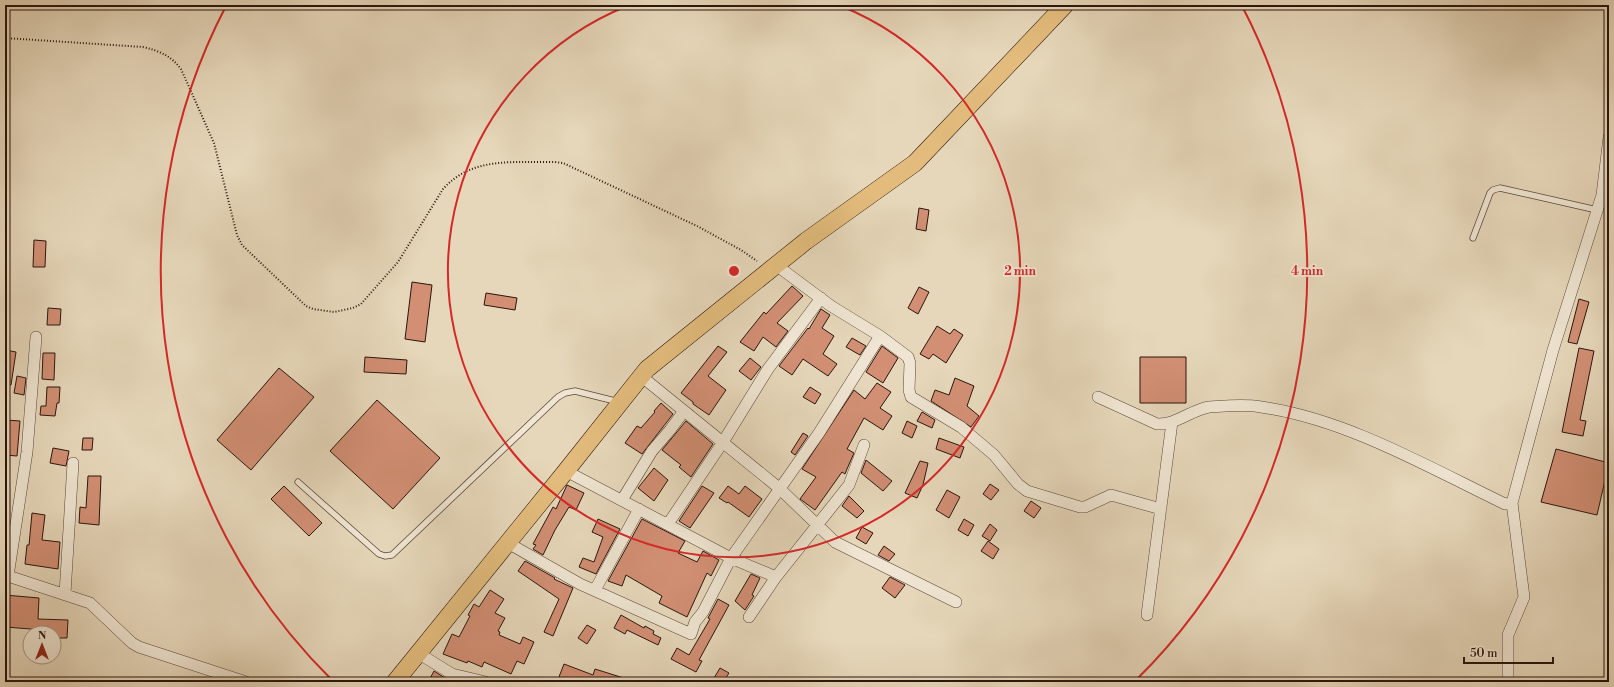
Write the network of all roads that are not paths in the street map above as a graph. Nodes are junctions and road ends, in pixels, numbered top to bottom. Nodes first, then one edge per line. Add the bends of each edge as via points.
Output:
1 (1065, 5) edge
2 (1609, 137) edge
3 (1597, 210) junction
4 (1473, 238) dead end
5 (773, 268) junction
6 (821, 298) junction
7 (880, 336) junction
8 (36, 337) dead end
9 (641, 376) junction
10 (1098, 397) dead end
11 (620, 402) junction
12 (684, 411) junction
13 (1172, 422) junction
14 (723, 442) junction
15 (864, 445) dead end
16 (73, 463) dead end
17 (566, 471) junction
18 (298, 482) dead end
19 (779, 488) junction
20 (622, 500) junction
21 (1512, 503) junction
22 (639, 509) junction
23 (1161, 509) junction
24 (668, 524) junction
25 (816, 525) junction
26 (508, 543) junction
27 (731, 558) junction
28 (6, 575) edge
29 (776, 577) junction
30 (595, 590) junction
31 (65, 594) junction
32 (956, 602) dead end
33 (1147, 615) dead end
34 (749, 617) dead end
35 (418, 654) junction
36 (230, 679) edge
37 (246, 682) edge
38 (395, 682) edge
39 (486, 682) edge
40 (1508, 682) edge

1 - 5 main road via 915,163 806,241
2 - 3 street via 1603,191
3 - 4 lane via 1500,188 1490,193
3 - 21 street via 1554,350
5 - 6 street
5 - 9 main road
6 - 7 street
6 - 14 street via 768,369
7 - 19 street via 819,433
7 - 23 street via 908,357 908,390 911,397 961,427 994,455 1022,488 1075,506 1084,507 1111,495
8 - 28 street via 28,452
9 - 11 main road
9 - 12 street
10 - 13 street via 1157,424
11 - 17 main road
11 - 18 lane via 575,391 558,397 392,555 379,554
12 - 14 street
12 - 20 street via 652,451
13 - 21 street via 1201,408 1209,407 1261,407 1314,418 1376,442 1505,504
13 - 23 street
14 - 19 street
14 - 24 street
15 - 25 street via 849,485
16 - 31 street
17 - 20 street
17 - 26 main road
19 - 25 street
19 - 27 street
20 - 22 street
21 - 40 street via 1524,597 1508,635
22 - 24 street
22 - 30 street
23 - 33 street
24 - 27 street
25 - 29 street
25 - 32 street via 835,542
26 - 30 street
26 - 35 main road
27 - 29 street
27 - 30 street via 703,612 695,622 691,634
28 - 31 street
29 - 34 street
31 - 36 street via 90,603 135,645
35 - 38 main road
35 - 39 street via 452,674
36 - 37 street

